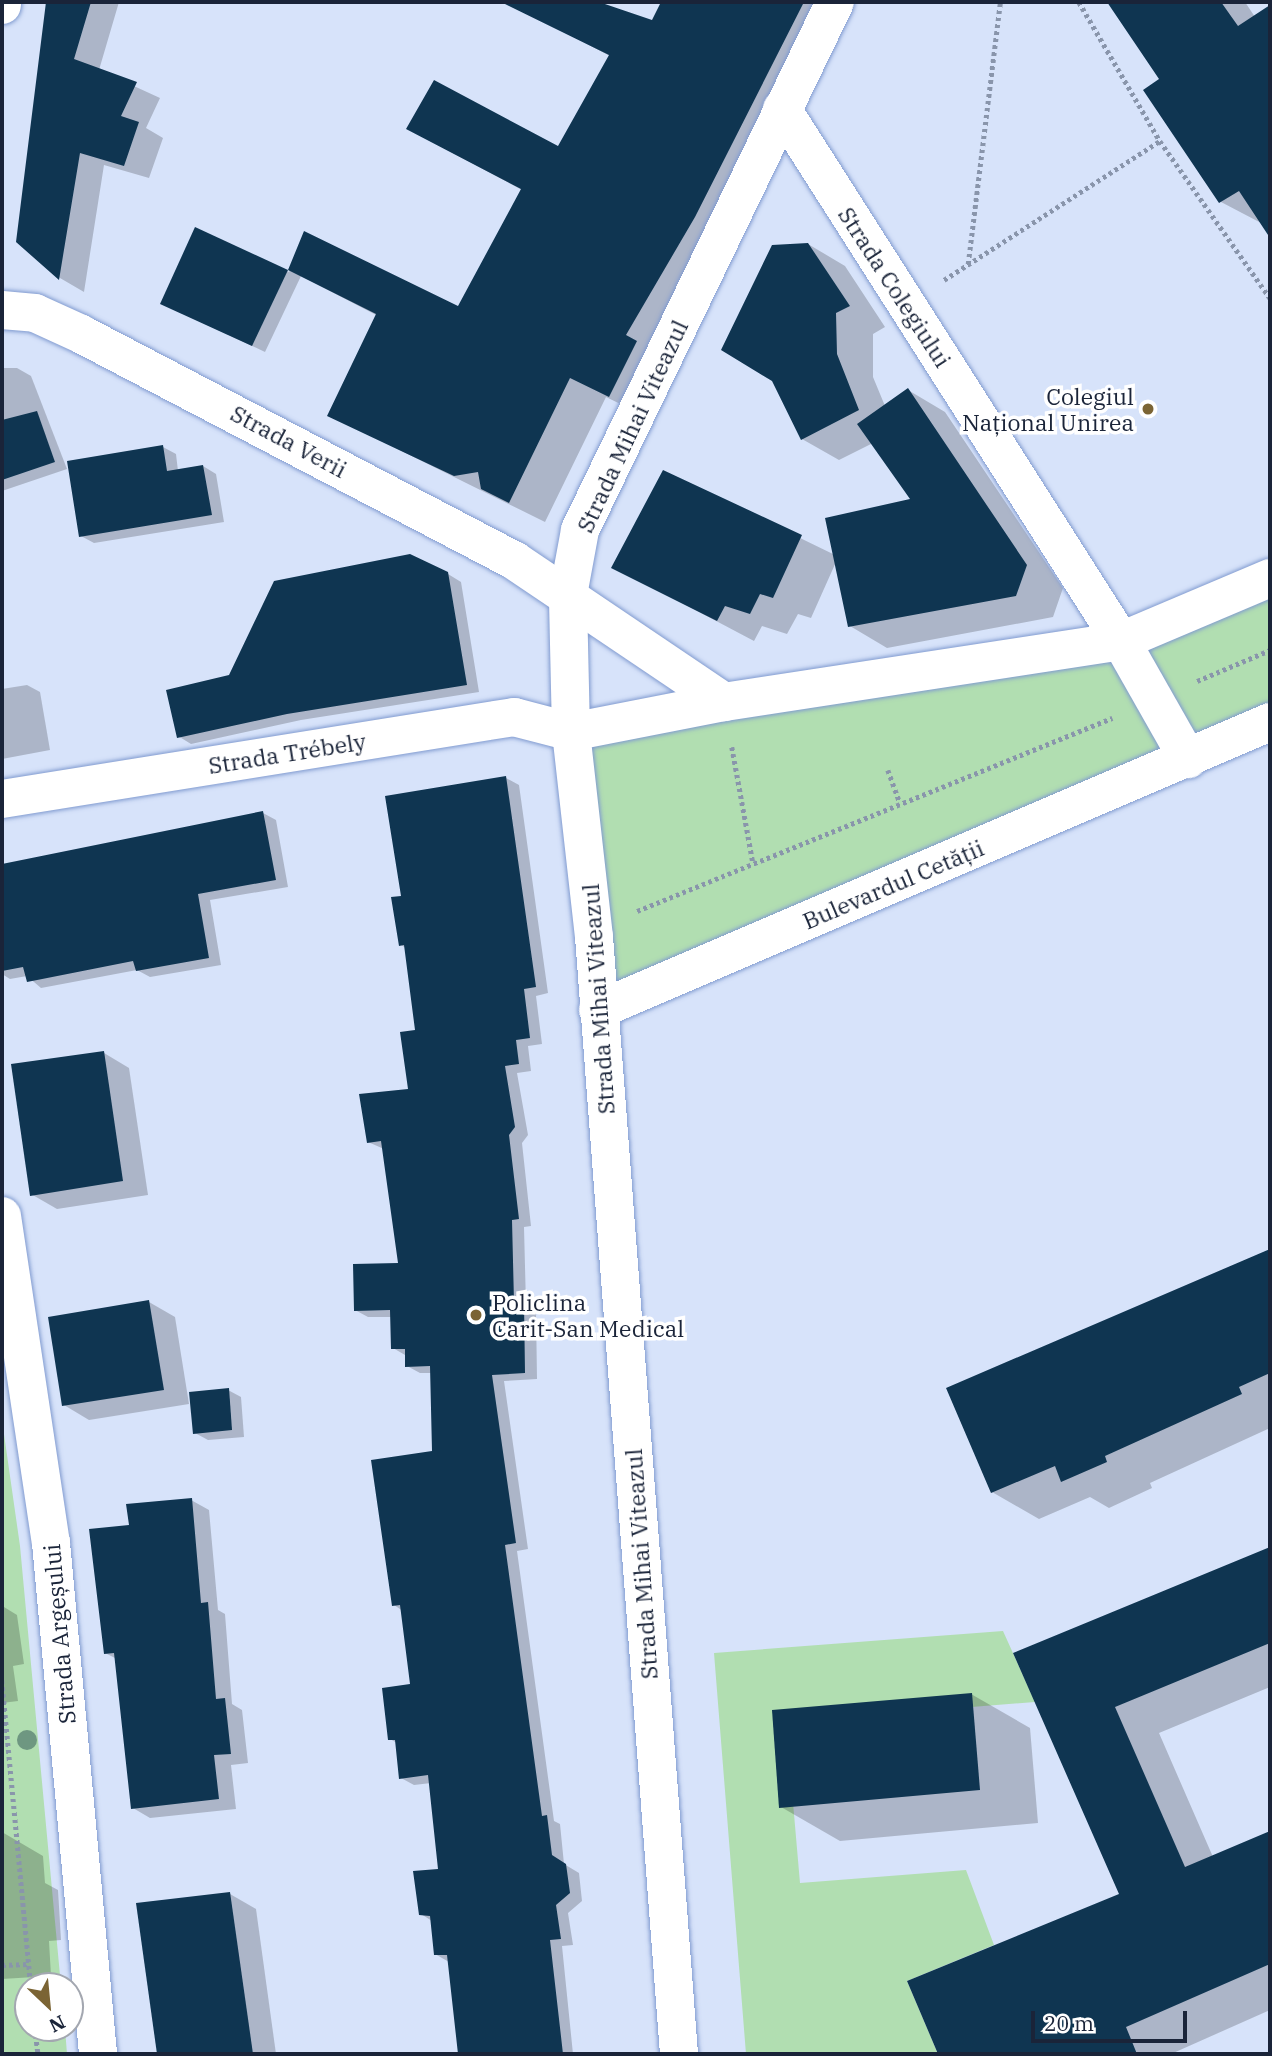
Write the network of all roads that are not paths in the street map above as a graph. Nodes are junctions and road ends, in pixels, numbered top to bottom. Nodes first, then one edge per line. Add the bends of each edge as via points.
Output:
1 (835, 2) edge
2 (782, 110) junction
3 (2, 310) edge
4 (1270, 578) edge
5 (568, 595) junction
6 (1121, 641) junction
7 (724, 702) junction
8 (1270, 722) edge
9 (571, 732) junction
10 (1188, 759) junction
11 (2, 799) edge
12 (598, 1010) junction
13 (2, 1216) edge
14 (98, 2054) edge
15 (679, 2054) edge

1 - 2 street, Strada Mihai Viteazul
2 - 5 street, Strada Mihai Viteazul via 580,530
2 - 6 street, Strada Colegiului
3 - 5 street, Strada Verii via 35,313 201,394 515,561
4 - 6 street
5 - 7 street
5 - 9 street, Strada Mihai Viteazul
6 - 7 street
6 - 10 street
7 - 9 street
8 - 10 street, Bulevardul Cetății
9 - 11 street, Strada Trébely via 514,717
9 - 12 street, Strada Mihai Viteazul
10 - 12 street, Bulevardul Cetății
12 - 15 street, Strada Mihai Viteazul
13 - 14 street, Strada Argeșului via 51,1543

